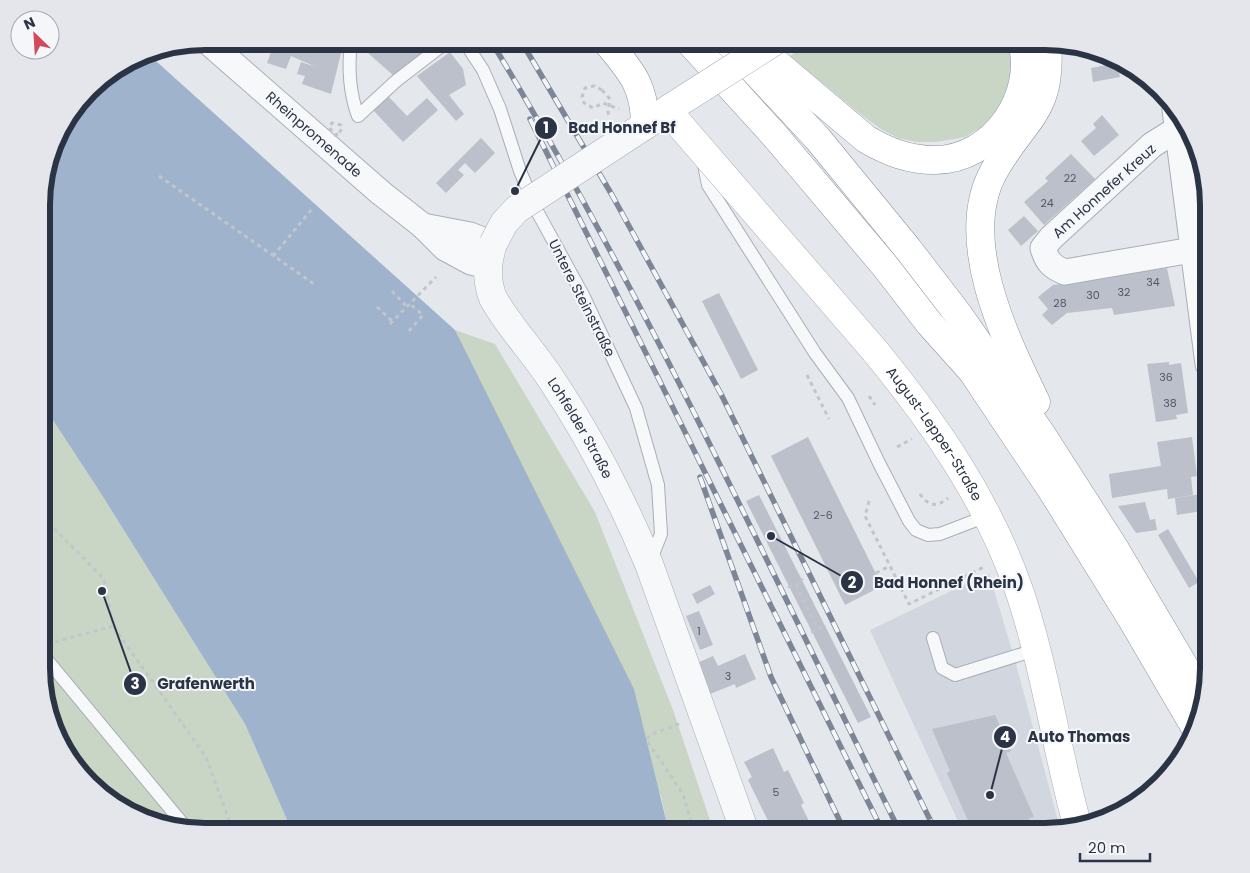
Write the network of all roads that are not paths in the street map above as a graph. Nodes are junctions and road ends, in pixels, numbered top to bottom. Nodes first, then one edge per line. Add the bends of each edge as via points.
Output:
1 (217, 50) edge
2 (350, 50) edge
3 (436, 50) edge
4 (470, 50) edge
5 (613, 50) edge
6 (696, 50) edge
7 (735, 50) edge
8 (760, 50) edge
9 (762, 50) edge
10 (1025, 50) edge
11 (1047, 50) edge
12 (656, 118) junction
13 (1175, 121) edge
14 (1178, 125) edge
15 (699, 140) dead end
16 (1192, 250) junction
17 (491, 255) junction
18 (1200, 278) edge
19 (929, 323) junction
20 (1078, 492) junction
21 (987, 516) junction
22 (649, 564) junction
23 (933, 638) dead end
24 (1035, 650) junction
25 (50, 663) edge
26 (1198, 690) edge
27 (1191, 721) edge
28 (1184, 736) edge
29 (1075, 820) edge
30 (181, 821) edge
31 (743, 823) edge

1 - 17 street, Rheinpromenade via 400,209 423,226 459,232
2 - 3 lane via 352,98 358,116
4 - 22 lane, Untere Steinstraße via 483,70 500,109 538,213 584,297 636,408 658,486 661,534
5 - 12 main road, bridge via 630,70
6 - 19 main road via 821,189
7 - 20 main road via 818,139 908,249 975,338
8 - 10 main road via 866,139 901,156 936,160 960,155 984,143 1011,115 1026,75
9 - 12 main road, bridge
11 - 20 main road via 1047,76 1042,101 994,170 981,206 980,233 987,276 1008,339
12 - 17 street, bridge via 517,209 504,222
12 - 21 main road, August-Lepper-Straße, bridge via 875,351 937,431
13 - 16 street, Am Honnefer Kreuz via 1044,248 1046,259 1053,268 1064,272
14 - 16 street, Am Honnefer Kreuz
15 - 21 lane via 708,185 815,353 848,398 909,521 916,530 928,535 940,534
16 - 18 street, Am Honnefer Kreuz
17 - 22 street, Lohfelder Straße via 488,284 498,306 550,377 589,440 632,523
19 - 27 main road via 972,371 1053,492
19 - 28 main road via 961,378 1043,499 1118,620
20 - 26 main road
21 - 24 main road, August-Lepper-Straße via 1019,591
22 - 31 street, Lohfelder Straße
23 - 24 lane via 942,668 955,675
24 - 29 main road, August-Lepper-Straße
25 - 30 lane

